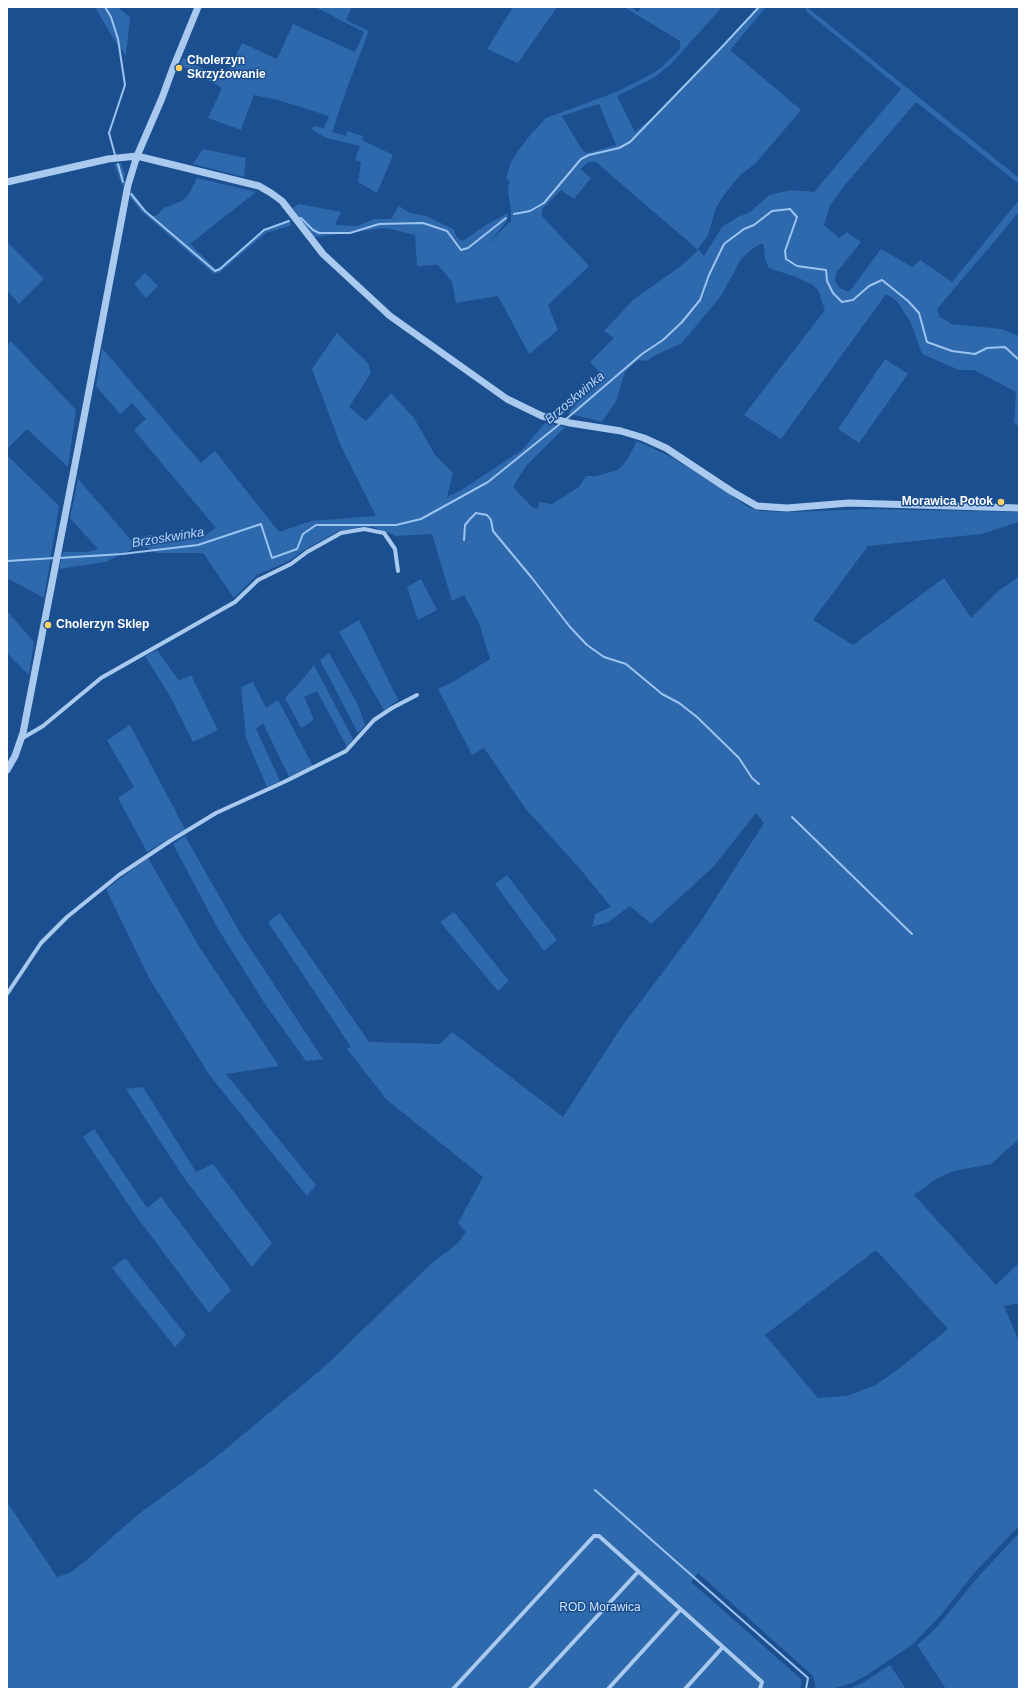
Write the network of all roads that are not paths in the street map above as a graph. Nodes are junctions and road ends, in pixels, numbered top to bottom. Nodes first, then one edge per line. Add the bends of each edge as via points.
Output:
1 (198, 7) edge
2 (137, 156) junction
3 (7, 182) edge
4 (1019, 508) edge
5 (398, 571) dead end
6 (417, 695) dead end
7 (20, 740) junction
8 (7, 770) edge
9 (7, 994) edge
10 (638, 1572) junction
11 (680, 1610) junction
12 (722, 1648) junction
13 (453, 1689) edge
14 (530, 1689) edge
15 (608, 1689) edge
16 (684, 1689) edge
17 (760, 1689) edge

1 - 2 street
2 - 3 street via 108,159
2 - 4 street via 259,186 282,202 323,254 390,316 507,399 554,419 621,431 644,438 666,448 730,492 757,506 787,508 849,503
2 - 7 street via 128,185
5 - 7 street via 396,548 384,533 364,529 341,533 306,552 291,564 258,580 229,606 101,678 43,726
6 - 9 street via 374,720 346,751 216,813 119,875 67,917 42,943
7 - 8 street
10 - 11 street
10 - 13 street via 599,1536 594,1536
10 - 14 street
11 - 12 street
11 - 15 street
12 - 16 street
12 - 17 street via 762,1682

